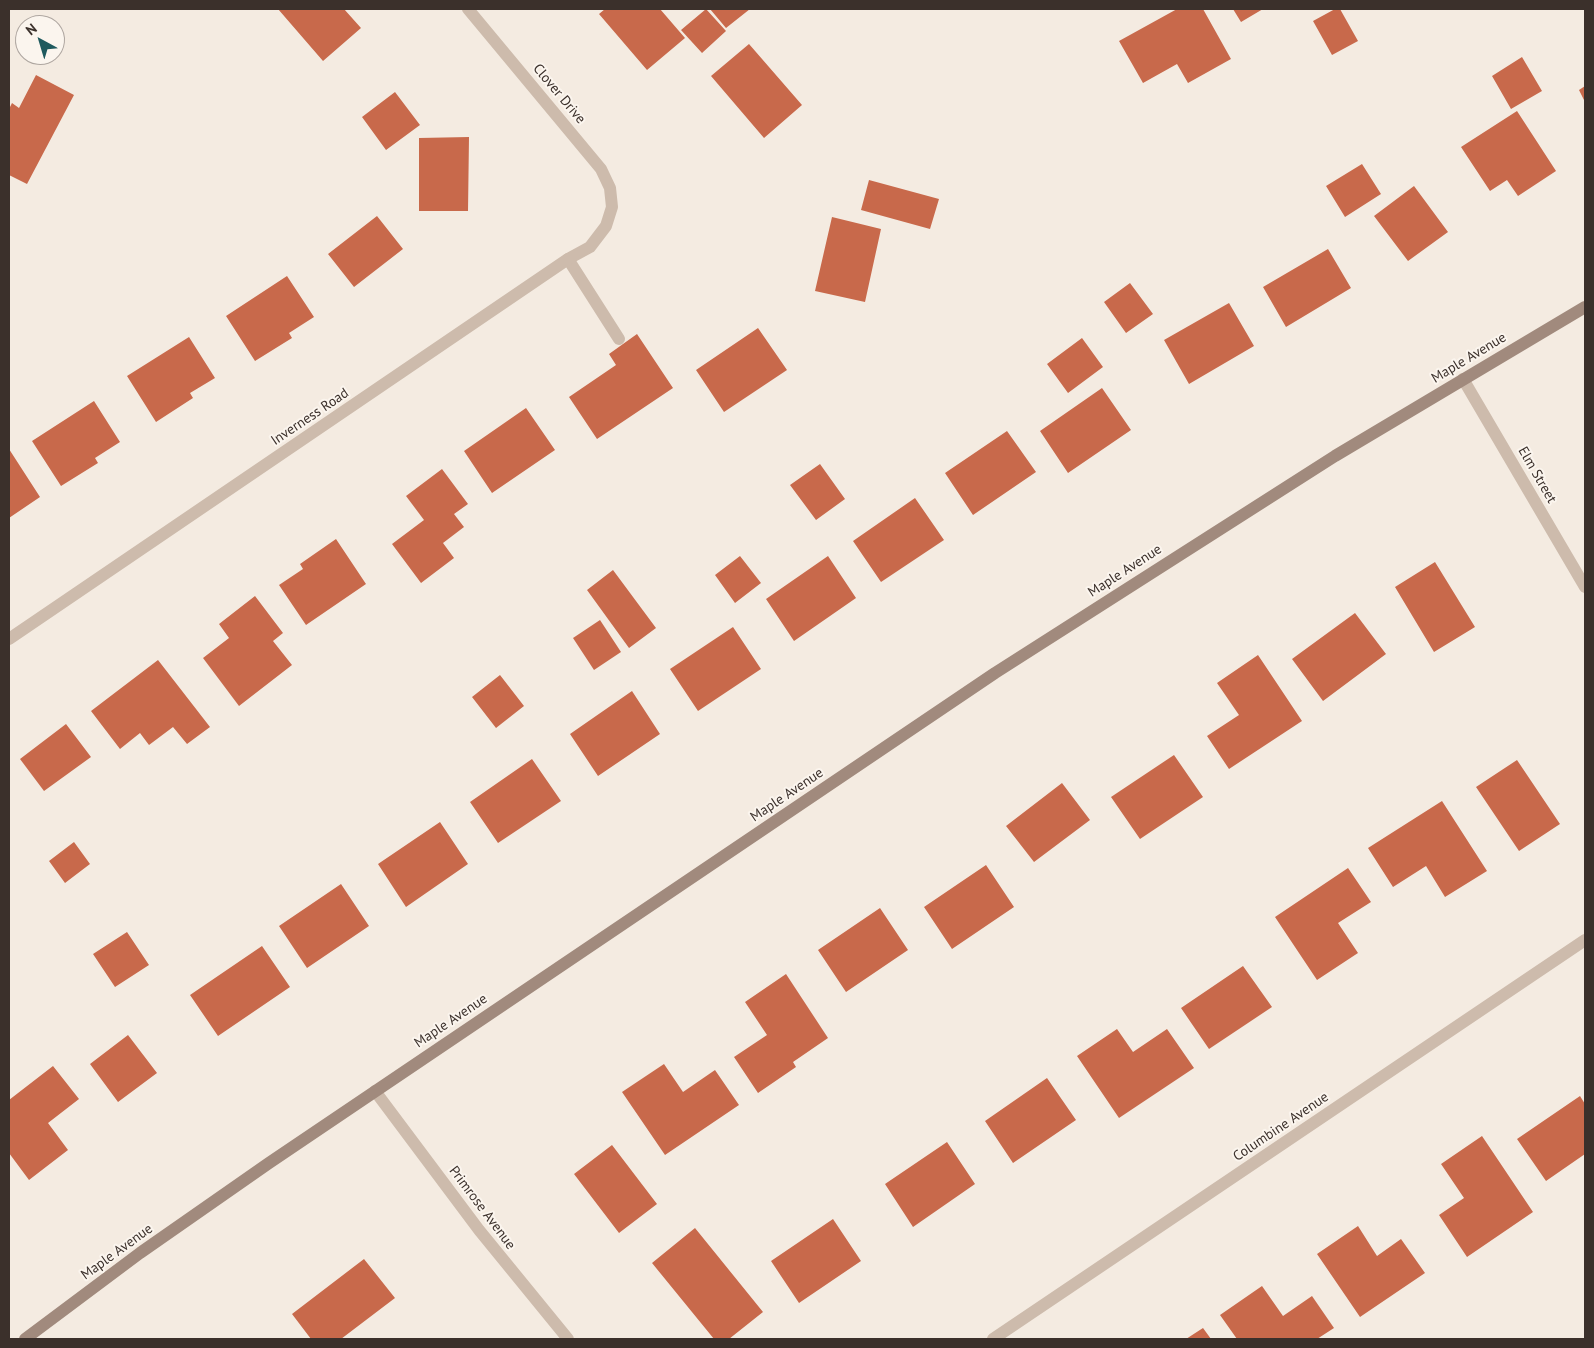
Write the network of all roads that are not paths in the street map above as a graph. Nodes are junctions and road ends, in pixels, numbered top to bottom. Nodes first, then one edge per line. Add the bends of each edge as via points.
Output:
1 (468, 9) edge
2 (612, 207) joint
3 (568, 259) junction
4 (1585, 307) edge
5 (619, 339) dead end
6 (1463, 379) junction
7 (1585, 587) edge
8 (9, 639) edge
9 (1585, 940) edge
10 (375, 1091) junction
11 (25, 1339) edge
12 (568, 1339) edge
13 (993, 1339) edge

1 - 2 street, Clover Drive via 601,169 610,188
2 - 3 street, Inverness Road via 606,226 590,247
3 - 5 street
3 - 8 street, Inverness Road
4 - 6 main road, Maple Avenue
6 - 7 street, Elm Street
6 - 10 main road, Maple Avenue via 1335,456 995,673
9 - 13 street, Columbine Avenue
10 - 11 main road, Maple Avenue via 140,1253
10 - 12 street, Primrose Avenue via 479,1230

